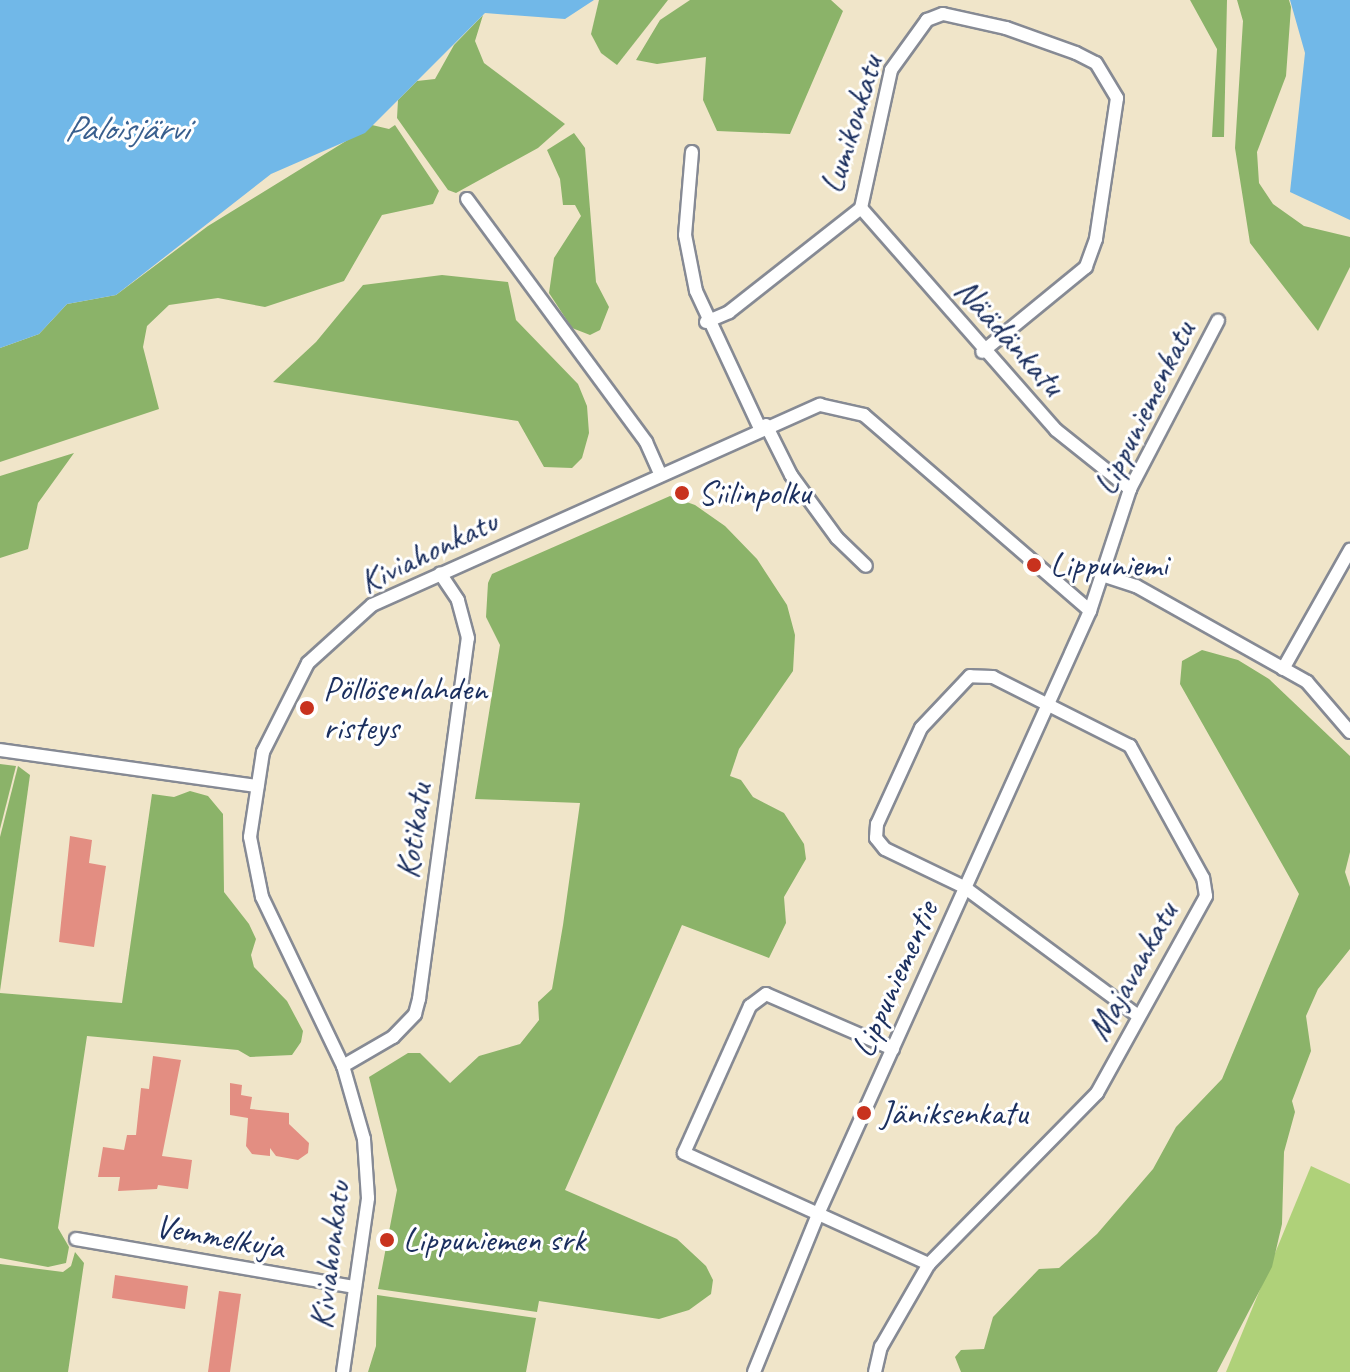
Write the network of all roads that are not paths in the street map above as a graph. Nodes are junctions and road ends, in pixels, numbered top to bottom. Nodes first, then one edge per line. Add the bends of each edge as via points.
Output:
1 (692, 152) dead end
2 (467, 199) dead end
3 (861, 208) junction
4 (1218, 321) dead end
5 (706, 322) junction
6 (982, 352) junction
7 (763, 426) junction
8 (661, 475) junction
9 (1130, 489) junction
10 (1350, 550) edge
11 (866, 566) dead end
12 (440, 573) junction
13 (1105, 576) junction
14 (1090, 611) junction
15 (1283, 669) junction
16 (1048, 702) junction
17 (1350, 732) edge
18 (0, 750) edge
19 (257, 786) junction
20 (964, 887) junction
21 (1137, 1015) junction
22 (893, 1049) junction
23 (343, 1066) junction
24 (818, 1214) junction
25 (76, 1239) dead end
26 (929, 1264) junction
27 (355, 1287) junction
28 (343, 1372) edge
29 (754, 1372) edge
30 (875, 1372) edge

1 - 5 street via 685,235
2 - 8 street via 646,442
3 - 5 street, Lumikonkatu via 729,312
3 - 6 street, Näädänkatu
3 - 6 street, Lumikonkatu via 891,70 927,20 943,14 1006,28 1096,63 1117,98 1092,256 1068,285
4 - 9 street, Lippuniemenkatu
5 - 7 street
6 - 9 street, Näädänkatu via 1056,430
7 - 8 street, Kiviahonkatu
7 - 11 street via 791,475
7 - 14 street, Kiviahonkatu via 820,405 864,415
8 - 12 street, Kiviahonkatu
9 - 13 street, Lippuniemenkatu
10 - 15 street
12 - 19 street, Kiviahonkatu via 372,605 308,663 276,719
12 - 23 street, Kotikatu via 458,600 468,638 419,999 415,1014 393,1037
13 - 14 street, Lippuniemenkatu
13 - 15 street via 1136,586
14 - 16 street, Lippuniementie
15 - 17 street via 1307,682
16 - 20 street, Lippuniementie
16 - 20 street, Majavankatu via 993,677 970,676 921,728 877,824 876,838 885,849
16 - 21 street, Majavankatu via 1130,746 1203,878 1206,896
18 - 19 street
19 - 23 street, Kiviahonkatu via 250,837 262,897
20 - 21 street, Majavankatu
20 - 22 street, Lippuniementie
21 - 26 street, Majavankatu via 1097,1093
22 - 24 street, Lippuniementie
22 - 24 street via 766,994 744,1020 684,1153
23 - 27 street, Kiviahonkatu via 368,1165
24 - 26 street
24 - 29 street, Lippuniementie
25 - 27 street, Vemmelkuja
26 - 30 street, Majavankatu via 881,1347
27 - 28 street, Kiviahonkatu

